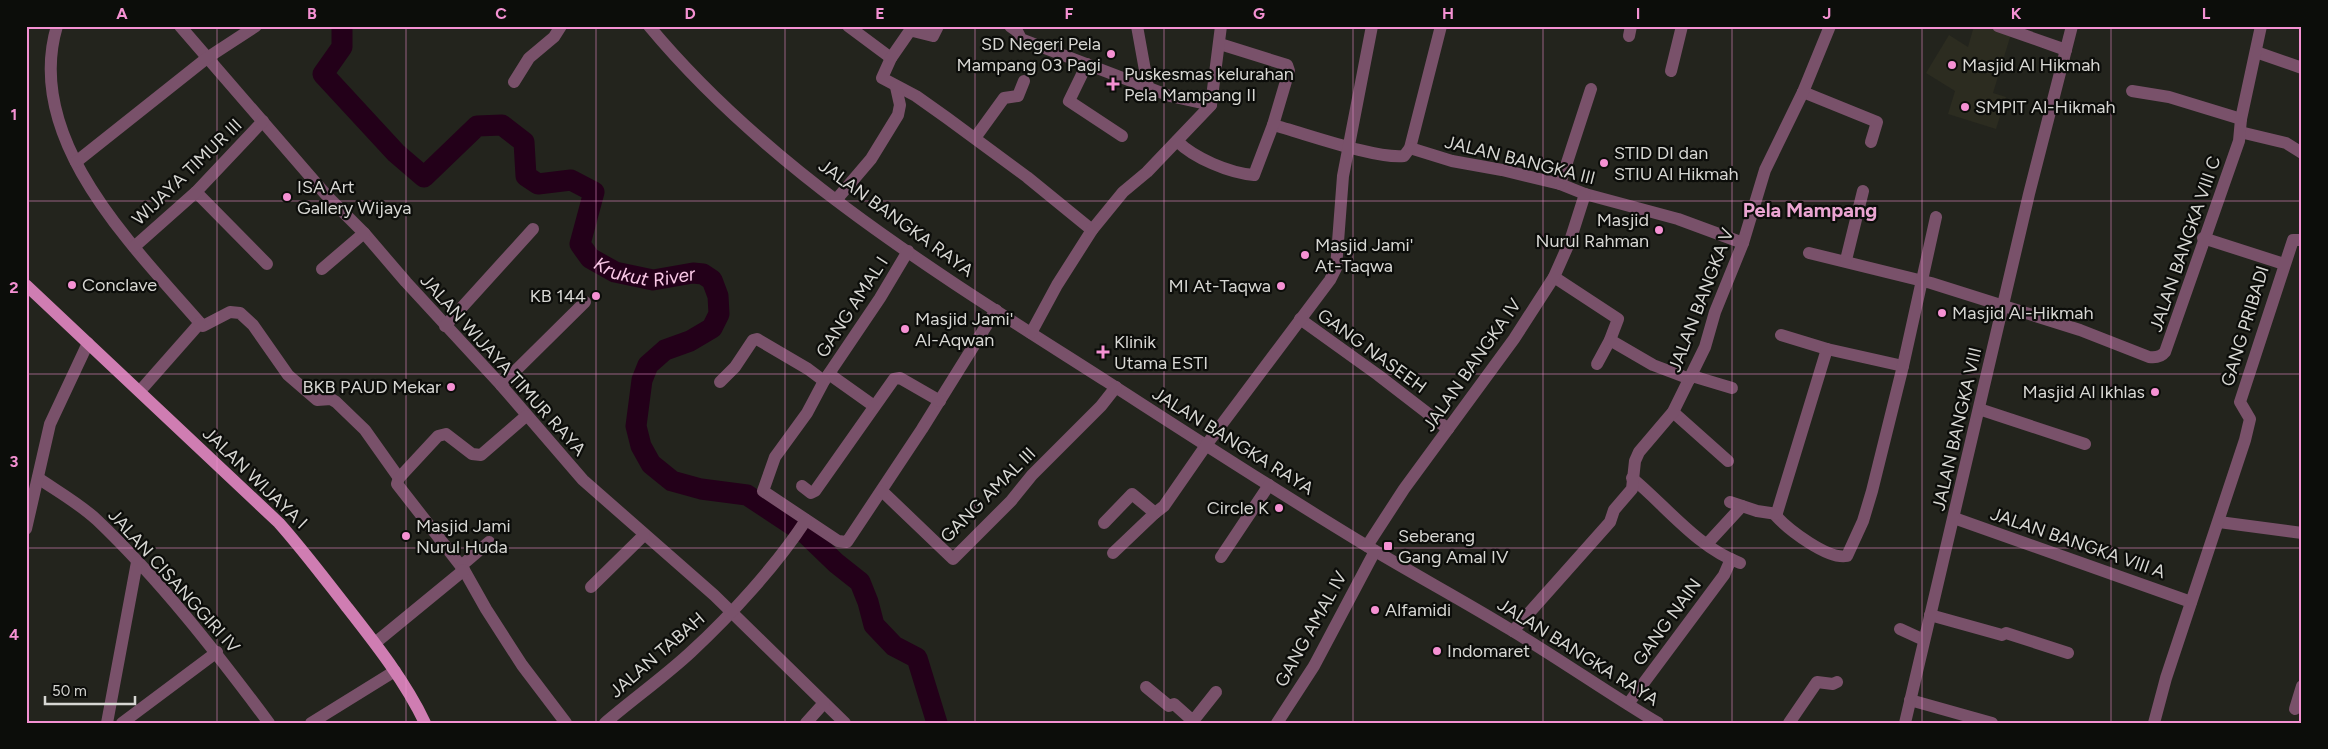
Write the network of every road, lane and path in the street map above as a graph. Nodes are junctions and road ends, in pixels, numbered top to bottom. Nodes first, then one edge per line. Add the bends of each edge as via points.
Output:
1 (57, 26) edge
2 (180, 26) edge
3 (256, 26) edge
4 (561, 26) edge
5 (848, 26) edge
6 (938, 26) edge
7 (1010, 26) edge
8 (1136, 26) edge
9 (1221, 26) edge
10 (1372, 26) edge
11 (1441, 26) edge
12 (1682, 26) edge
13 (1830, 26) edge
14 (1998, 26) edge
15 (2072, 26) edge
16 (2260, 26) edge
17 (652, 27) edge
18 (1220, 44) junction
19 (2066, 50) junction
20 (2256, 52) junction
21 (207, 58) junction
22 (891, 58) junction
23 (1087, 64) junction
24 (2302, 68) edge
25 (1671, 71) dead end
26 (1024, 81) dead end
27 (514, 82) dead end
28 (896, 87) junction
29 (1148, 87) junction
30 (1591, 89) dead end
31 (2132, 91) dead end
32 (1803, 92) junction
33 (1211, 105) junction
34 (263, 122) junction
35 (1273, 124) junction
36 (2240, 125) junction
37 (1122, 136) dead end
38 (975, 138) junction
39 (1176, 141) junction
40 (1871, 142) dead end
41 (1347, 146) junction
42 (1410, 148) junction
43 (2302, 153) edge
44 (76, 162) junction
45 (1560, 184) junction
46 (1863, 191) dead end
47 (196, 192) junction
48 (1585, 194) junction
49 (836, 200) junction
50 (1936, 217) dead end
51 (533, 229) dead end
52 (1092, 230) junction
53 (364, 233) junction
54 (2203, 238) junction
55 (2302, 240) edge
56 (1743, 243) junction
57 (134, 247) junction
58 (908, 251) junction
59 (1808, 253) dead end
60 (1846, 260) junction
61 (268, 264) dead end
62 (2284, 264) junction
63 (322, 269) dead end
64 (1554, 277) junction
65 (1921, 281) junction
66 (27, 284) edge
67 (585, 302) dead end
68 (2003, 306) junction
69 (996, 310) junction
70 (1300, 319) junction
71 (200, 323) junction
72 (445, 326) junction
73 (1031, 333) junction
74 (1781, 335) dead end
75 (1610, 340) junction
76 (88, 343) junction
77 (1827, 349) junction
78 (1597, 364) dead end
79 (1903, 366) junction
80 (1691, 377) junction
81 (827, 378) junction
82 (720, 382) dead end
83 (501, 385) junction
84 (1116, 387) junction
85 (1732, 388) dead end
86 (140, 391) junction
87 (940, 401) junction
88 (874, 406) junction
89 (1979, 409) junction
90 (1673, 412) junction
91 (526, 416) junction
92 (1448, 429) junction
93 (1207, 444) junction
94 (2085, 444) dead end
95 (1728, 461) dead end
96 (38, 478) junction
97 (399, 478) junction
98 (1632, 478) junction
99 (1269, 485) junction
100 (802, 486) dead end
101 (882, 491) junction
102 (1155, 513) junction
103 (1777, 514) junction
104 (1954, 518) junction
105 (2219, 522) junction
106 (1104, 523) dead end
107 (801, 528) junction
108 (26, 529) edge
109 (2302, 533) edge
110 (644, 535) junction
111 (489, 542) dead end
112 (1707, 544) junction
113 (1371, 549) junction
114 (1113, 553) dead end
115 (1221, 557) dead end
116 (137, 562) junction
117 (463, 568) junction
118 (591, 587) dead end
119 (2191, 602) junction
120 (730, 613) junction
121 (1930, 615) junction
122 (1900, 629) dead end
123 (1513, 631) junction
124 (1924, 640) junction
125 (375, 643) junction
126 (217, 652) junction
127 (2068, 653) dead end
128 (395, 671) junction
129 (1837, 682) dead end
130 (2302, 686) edge
131 (1146, 687) dead end
132 (1216, 692) dead end
133 (1910, 700) junction
134 (824, 703) junction
135 (1628, 704) junction
136 (2295, 709) dead end
137 (1194, 722) edge
138 (1653, 722) edge
139 (107, 723) edge
140 (122, 723) edge
141 (268, 723) edge
142 (311, 723) edge
143 (425, 723) edge
144 (566, 723) edge
145 (605, 723) edge
146 (806, 723) edge
147 (845, 723) edge
148 (1277, 723) edge
149 (1789, 723) edge
150 (1905, 723) edge
151 (1992, 723) edge
152 (2154, 723) edge

1 - 44 street via 51,54 52,94 62,133
2 - 21 street, JALAN WIJAYA TIMUR RAYA
3 - 21 street
4 - 27 street via 550,41 529,58
5 - 22 street
6 - 22 street via 933,36 909,32
7 - 23 street via 1021,39
8 - 29 street
9 - 18 street
10 - 41 street
11 - 42 street
12 - 25 street
13 - 32 street, JALAN BANGKA V
14 - 19 street
15 - 19 street, JALAN BANGKA VIII
16 - 20 street, JALAN BANGKA VIII C
17 - 49 street, JALAN BANGKA RAYA via 729,111
18 - 33 street
18 - 35 street via 1287,65 1289,71
19 - 68 street, JALAN BANGKA VIII
20 - 24 street
20 - 36 street, JALAN BANGKA VIII C
21 - 34 street, JALAN WIJAYA TIMUR RAYA
21 - 44 street
22 - 28 street via 882,78
23 - 29 street
23 - 37 street via 1069,101
26 - 38 street via 1018,96 1004,98
28 - 38 street via 923,101
28 - 49 street via 900,105 896,120 871,159
29 - 33 street via 1170,96
30 - 45 street
31 - 36 street via 2169,96
32 - 40 street via 1877,122
32 - 56 street, JALAN BANGKA V via 1765,170
33 - 39 street
34 - 47 street, WIJAYA TIMUR III
34 - 53 street, JALAN WIJAYA TIMUR RAYA
35 - 39 street via 1254,175 1199,158
35 - 41 street
36 - 43 street via 2286,143
36 - 54 street, JALAN BANGKA VIII C via 2229,173
38 - 52 street
39 - 52 street via 1123,192
41 - 42 street via 1395,157 1404,156
41 - 70 street via 1336,268
42 - 45 street, JALAN BANGKA III via 1452,161
44 - 57 street
45 - 48 street, JALAN BANGKA III
46 - 60 street
47 - 57 street, WIJAYA TIMUR III
47 - 61 street
48 - 56 street, JALAN BANGKA III via 1678,219
48 - 64 street, JALAN BANGKA IV
49 - 58 street, JALAN BANGKA RAYA
50 - 65 street
51 - 72 street
52 - 73 street
53 - 63 street
53 - 72 street, JALAN WIJAYA TIMUR RAYA
54 - 62 street, GANG PRIBADI
54 - 68 street, JALAN BANGKA VIII C via 2165,352 2155,358
55 - 62 street via 2293,240
56 - 80 street, JALAN BANGKA V
57 - 71 street
58 - 69 street, JALAN BANGKA RAYA
58 - 81 street, GANG AMAL I
59 - 60 street, JALAN BANGKA VIII C
60 - 65 street, JALAN BANGKA VIII C
62 - 105 street, GANG PRIBADI via 2240,402 2250,419
64 - 75 street via 1618,319
64 - 92 street, JALAN BANGKA IV via 1514,339
65 - 68 street, JALAN BANGKA VIII C
65 - 79 street
66 - 76 main road, JALAN WIJAYA I
67 - 83 street
68 - 89 street, JALAN BANGKA VIII
69 - 73 street, JALAN BANGKA RAYA
69 - 87 street
70 - 92 street, GANG NASEEH
70 - 93 street
71 - 86 street
71 - 97 street via 204,326 230,312 240,313 254,325 288,375 317,400 336,402 365,430
72 - 83 street, JALAN WIJAYA TIMUR RAYA
73 - 84 street, JALAN BANGKA RAYA
74 - 77 street
75 - 78 street
75 - 80 street via 1653,365
76 - 86 main road, JALAN WIJAYA I
76 - 96 street via 50,424
77 - 79 street
77 - 103 street
79 - 103 street via 1872,491 1847,556 1841,557 1821,549 1786,528
80 - 85 street
80 - 90 street, JALAN BANGKA V
81 - 82 street, GANG AMAL I via 753,340 735,367
81 - 88 street
81 - 107 street, GANG AMAL I via 807,413 775,457 762,491
83 - 91 street, JALAN WIJAYA TIMUR RAYA
84 - 93 street, JALAN BANGKA RAYA
84 - 101 street, GANG AMAL III via 953,559
86 - 125 main road, JALAN WIJAYA I via 279,523
87 - 88 street via 897,378
87 - 101 street
88 - 100 street via 815,491 811,493
89 - 94 street
89 - 104 street, JALAN BANGKA VIII
90 - 95 street
90 - 98 street, JALAN BANGKA V via 1639,452
91 - 97 street via 481,455 467,450 446,434 438,436
91 - 110 street, JALAN WIJAYA TIMUR RAYA via 583,480
92 - 113 street, JALAN BANGKA IV via 1404,489
93 - 99 street, JALAN BANGKA RAYA
93 - 102 street via 1164,506
96 - 108 street
96 - 116 street, JALAN CISANGGIRI IV via 96,519
97 - 117 street via 398,486
98 - 112 street
98 - 123 street, JALAN BANGKA V via 1632,490 1617,506 1610,522
99 - 113 street, JALAN BANGKA RAYA
99 - 115 street
101 - 107 street, GANG AMAL I via 846,542
102 - 106 street via 1132,494
102 - 114 street
103 - 112 street via 1736,504
104 - 119 street, JALAN BANGKA VIII A
104 - 121 street, JALAN BANGKA VIII
105 - 109 street
105 - 119 street
107 - 120 street, JALAN TABAH
110 - 118 street
110 - 120 street, JALAN WIJAYA TIMUR RAYA via 714,595
111 - 117 street
112 - 135 street, GANG NAIN via 1720,555 1736,561
113 - 123 street, JALAN BANGKA RAYA
113 - 148 street, GANG AMAL IV via 1314,666
116 - 126 street, JALAN CISANGGIRI IV
116 - 139 street
117 - 125 street
117 - 144 street via 522,665
119 - 152 street
120 - 134 street, JALAN WIJAYA TIMUR RAYA
120 - 145 street, JALAN TABAH via 689,654
121 - 124 street, JALAN BANGKA VIII
121 - 127 street via 2002,635 2006,633
122 - 124 street
123 - 135 street, JALAN BANGKA RAYA
124 - 133 street, JALAN BANGKA VIII
125 - 128 main road, JALAN WIJAYA I
126 - 140 street
126 - 141 street, JALAN CISANGGIRI IV
128 - 142 street
128 - 143 main road, JALAN WIJAYA I
129 - 149 street via 1820,681 1815,684
130 - 136 street
131 - 137 street via 1170,706 1174,704
132 - 137 street
133 - 150 street, JALAN BANGKA VIII
133 - 151 street
134 - 146 street
134 - 147 street, JALAN WIJAYA TIMUR RAYA
135 - 138 street, JALAN BANGKA RAYA

